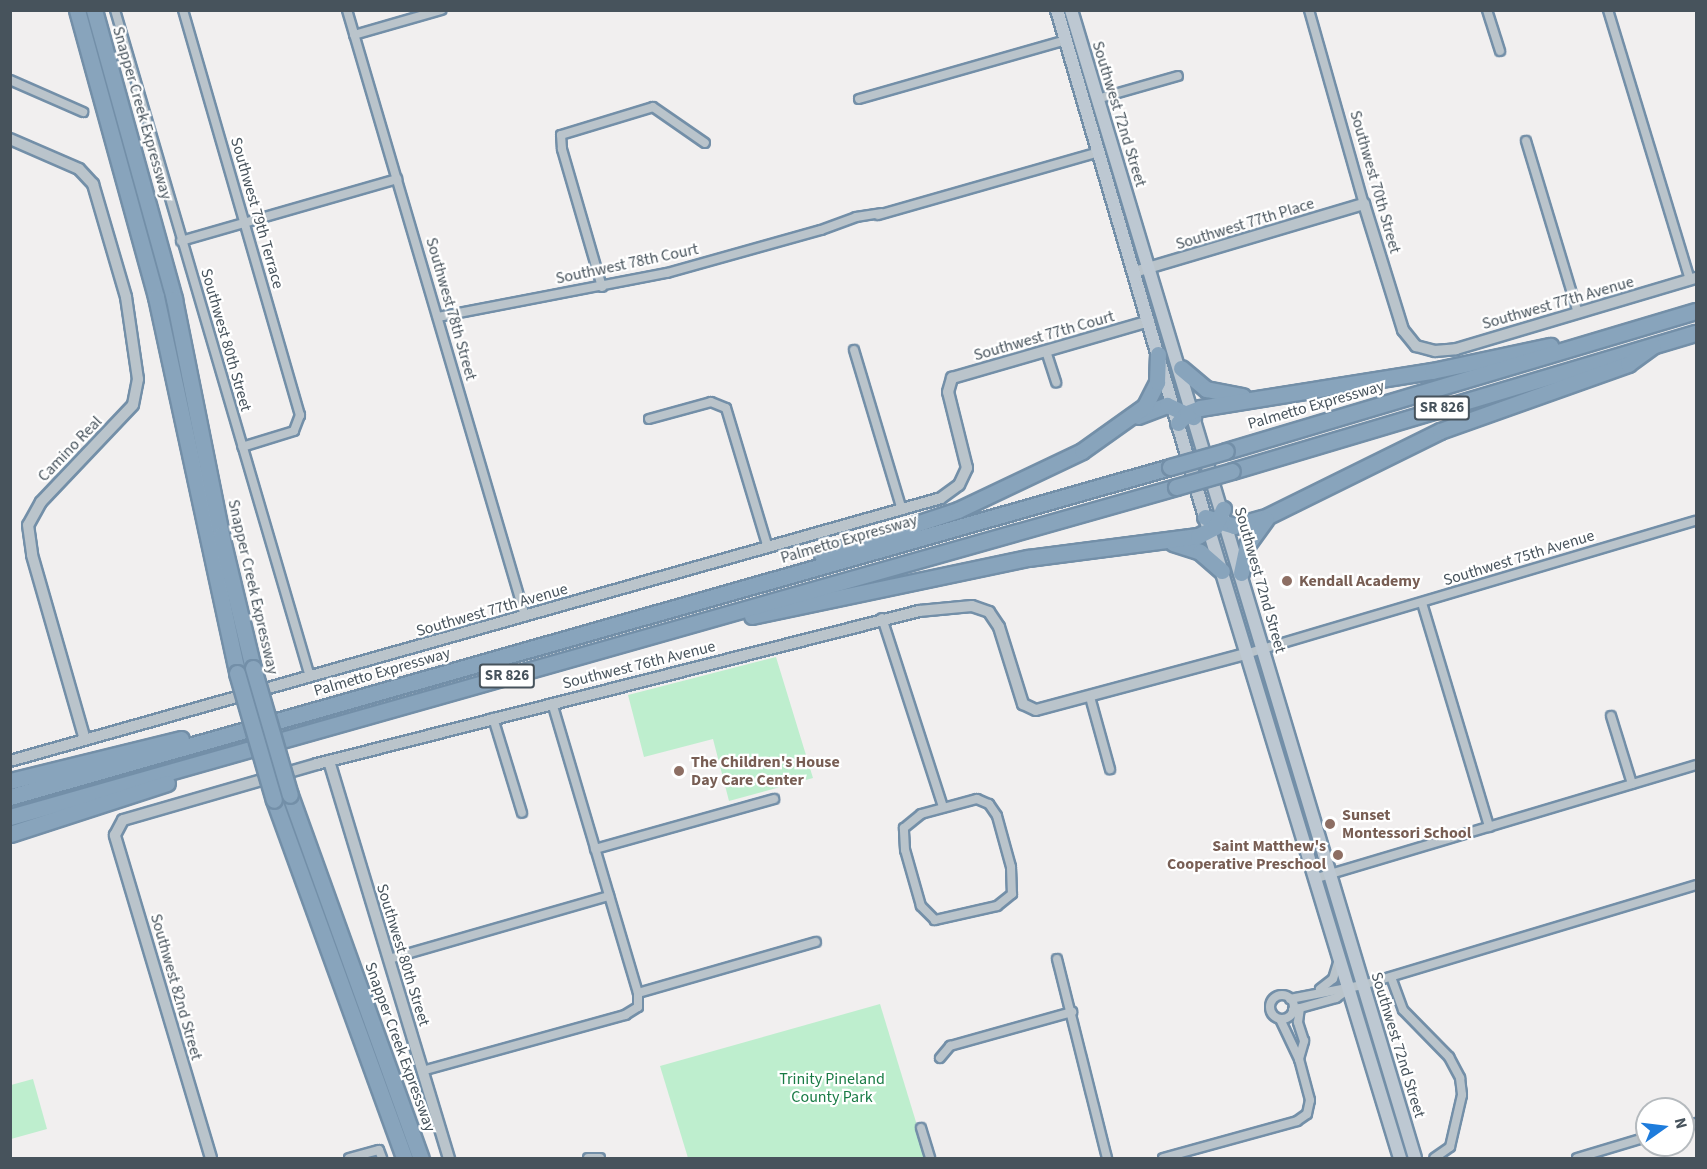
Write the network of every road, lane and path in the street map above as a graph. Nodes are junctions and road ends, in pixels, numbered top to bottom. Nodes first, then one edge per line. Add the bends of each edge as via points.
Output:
1 (77, 10) edge
2 (94, 10) edge
3 (115, 10) edge
4 (183, 10) edge
5 (347, 10) edge
6 (441, 10) edge
7 (1057, 10) edge
8 (1071, 10) edge
9 (1309, 10) edge
10 (1487, 10) edge
11 (1608, 10) edge
12 (354, 35) junction
13 (1066, 40) junction
14 (1500, 51) dead end
15 (1178, 76) dead end
16 (10, 80) edge
17 (859, 99) dead end
18 (1097, 99) junction
19 (83, 112) dead end
20 (10, 139) edge
21 (1526, 141) dead end
22 (705, 142) dead end
23 (1112, 148) junction
24 (1099, 152) junction
25 (397, 179) junction
26 (1364, 204) junction
27 (244, 223) junction
28 (181, 241) junction
29 (1148, 268) junction
30 (1134, 272) junction
31 (1693, 279) edge
32 (602, 286) junction
33 (1696, 311) edge
34 (1578, 313) junction
35 (438, 317) junction
36 (1164, 317) junction
37 (1149, 321) junction
38 (1696, 333) edge
39 (1653, 346) junction
40 (1574, 348) junction
41 (854, 350) dead end
42 (1046, 351) junction
43 (1428, 351) joint
44 (1158, 354) junction
45 (1181, 368) junction
46 (1056, 382) dead end
47 (1254, 397) junction
48 (1186, 414) junction
49 (1135, 417) junction
50 (650, 419) dead end
51 (242, 447) junction
52 (967, 468) joint
53 (902, 510) junction
54 (1268, 516) junction
55 (1217, 521) junction
56 (1696, 521) edge
57 (1167, 542) junction
58 (768, 548) junction
59 (1222, 571) junction
60 (1241, 573) junction
61 (723, 593) junction
62 (1422, 603) junction
63 (732, 612) junction
64 (525, 616) junction
65 (882, 618) junction
66 (1263, 650) junction
67 (1249, 653) junction
68 (310, 677) junction
69 (1090, 697) junction
70 (552, 703) junction
71 (1039, 710) joint
72 (1611, 716) dead end
73 (493, 718) junction
74 (85, 740) junction
75 (211, 740) junction
76 (262, 748) junction
77 (10, 761) edge
78 (329, 761) junction
79 (1696, 765) edge
80 (1110, 769) dead end
81 (1300, 775) junction
82 (1287, 779) junction
83 (10, 781) edge
84 (1632, 784) junction
85 (10, 797) edge
86 (774, 799) dead end
87 (944, 807) junction
88 (522, 813) dead end
89 (10, 817) edge
90 (118, 824) joint
91 (1489, 827) junction
92 (10, 834) edge
93 (595, 849) junction
94 (1330, 875) junction
95 (1317, 878) junction
96 (1696, 885) edge
97 (609, 896) junction
98 (816, 942) dead end
99 (1340, 957) junction
100 (389, 959) junction
101 (1057, 959) dead end
102 (1391, 977) junction
103 (1363, 985) junction
104 (1350, 989) junction
105 (638, 993) junction
106 (1315, 993) junction
107 (1290, 999) junction
108 (1297, 1009) junction
109 (1072, 1012) junction
110 (1280, 1019) junction
111 (1304, 1042) junction
112 (1291, 1046) junction
113 (940, 1058) dead end
114 (1299, 1059) junction
115 (422, 1071) junction
116 (921, 1128) dead end
117 (413, 1134) junction
118 (1635, 1141) edge
119 (1399, 1153) edge
120 (212, 1158) edge
121 (349, 1158) edge
122 (382, 1158) edge
123 (404, 1158) edge
124 (421, 1158) edge
125 (428, 1158) edge
126 (449, 1158) edge
127 (588, 1158) edge
128 (600, 1158) edge
129 (930, 1158) edge
130 (1107, 1158) edge
131 (1163, 1158) edge
132 (1408, 1158) edge
133 (1415, 1158) edge
134 (1434, 1158) edge
135 (1577, 1158) edge

1 - 123 highway, Snapper Creek Expressway, bridge via 154,285 237,673 274,800
2 - 117 highway, Snapper Creek Expressway, bridge via 174,299 221,535 253,668 290,795
3 - 28 street, Southwest 80th Street
4 - 27 street, Southwest 79th Terrace
5 - 12 street, Southwest 78th Street
6 - 12 street
7 - 13 main road, Southwest 72nd Street
8 - 18 main road, Southwest 72nd Street
9 - 26 street, Southwest 70th Street
10 - 14 street
11 - 31 street
12 - 25 street, Southwest 78th Street
13 - 17 street
13 - 24 main road, Southwest 72nd Street
15 - 18 street
16 - 19 street
18 - 23 main road, Southwest 72nd Street
20 - 74 street, Camino Real via 79,169 89,179 126,297 138,393 133,405 37,507 28,528 32,555
21 - 34 street
22 - 32 street via 651,107 561,135
23 - 24 main road
23 - 29 main road, Southwest 72nd Street
24 - 30 main road, Southwest 72nd Street
24 - 32 street, Southwest 78th Court via 881,213 836,230 821,230 667,273
25 - 27 street
25 - 35 street, Southwest 78th Street
26 - 29 street, Southwest 77th Place
26 - 43 street, Southwest 70th Street via 1400,325 1410,341
27 - 28 street
27 - 51 street, Southwest 79th Terrace via 300,424 289,433
28 - 51 street, Southwest 80th Street
29 - 30 street, Southwest 77th Place
29 - 36 main road, Southwest 72nd Street
30 - 37 main road, Southwest 72nd Street
31 - 34 street, Southwest 77th Avenue
32 - 35 street, Southwest 78th Court
33 - 40 highway, Palmetto Expressway / SR 826
34 - 43 street, Southwest 77th Avenue via 1456,349
35 - 64 street, Southwest 78th Street
36 - 37 main road
36 - 45 main road, Southwest 72nd Street
37 - 42 street, Southwest 77th Court
37 - 44 main road, Southwest 72nd Street
38 - 39 highway, SR 826
39 - 54 highway via 1628,364 1440,431
39 - 63 highway, SR 826, bridge via 1232,471
40 - 47 highway via 1546,346 1432,371
40 - 61 highway, Palmetto Expressway / SR 826, bridge
41 - 53 street
42 - 46 street
42 - 52 street, Southwest 77th Court via 960,375 949,382 948,392
44 - 48 main road, Southwest 72nd Street
44 - 49 highway via 1157,382
45 - 47 highway via 1212,392
45 - 48 main road, Southwest 72nd Street
47 - 48 highway
48 - 49 highway via 1159,407
48 - 55 main road, Southwest 72nd Street
48 - 55 main road, Southwest 72nd Street
49 - 61 highway via 1082,451 974,504 757,575
50 - 58 street via 707,402 719,403 731,417
51 - 68 street, Southwest 80th Street
52 - 53 street, Southwest 77th Avenue via 964,479 952,492
53 - 58 street, Southwest 77th Avenue
54 - 55 highway
54 - 60 highway via 1247,544
55 - 57 highway
55 - 59 main road, Southwest 72nd Street
55 - 60 main road, Southwest 72nd Street
56 - 62 street, Southwest 75th Avenue
57 - 59 highway via 1194,549
57 - 63 highway via 1028,558 745,618
58 - 64 street, Southwest 77th Avenue
59 - 67 main road, Southwest 72nd Street
60 - 66 main road, Southwest 72nd Street
61 - 75 highway, Palmetto Expressway / SR 826
62 - 66 street, Southwest 75th Avenue
62 - 91 street
63 - 76 highway, SR 826
64 - 68 street, Southwest 77th Avenue
65 - 70 street, Southwest 76th Avenue
65 - 71 street, Southwest 76th Avenue via 961,607 987,610 999,627 1023,704
65 - 87 street
66 - 67 street, Southwest 75th Avenue
66 - 81 main road, Southwest 72nd Street
67 - 69 street, Southwest 75th Avenue
67 - 82 main road, Southwest 72nd Street
68 - 74 street, Southwest 77th Avenue
69 - 71 street, Southwest 75th Avenue
69 - 80 street
70 - 73 street, Southwest 76th Avenue
70 - 93 street
72 - 84 street
73 - 78 street, Southwest 76th Avenue
73 - 88 street
74 - 77 street, Southwest 77th Avenue
75 - 83 highway via 191,737
75 - 85 highway, Palmetto Expressway / SR 826
76 - 89 highway, SR 826
76 - 92 highway via 247,758
78 - 90 street, Southwest 76th Avenue via 131,816
78 - 100 street, Southwest 80th Street
79 - 84 street
81 - 82 main road
81 - 94 main road, Southwest 72nd Street
82 - 95 main road, Southwest 72nd Street
84 - 91 street
86 - 93 street
87 - 87 street via 910,819 903,831 921,906 935,920 997,906 1012,894 1011,867 991,806 977,799
90 - 120 street, Southwest 82nd Street via 115,835
91 - 94 street
93 - 97 street
94 - 95 street
94 - 103 main road, Southwest 72nd Street
95 - 99 main road, Southwest 72nd Street
96 - 102 street
97 - 100 street
97 - 105 street
98 - 105 street
99 - 104 main road, Southwest 72nd Street
99 - 106 street via 1332,981
100 - 115 street, Southwest 80th Street
101 - 109 street
102 - 103 street
102 - 134 street via 1403,1010 1449,1056 1460,1078 1462,1095 1450,1148
103 - 104 street
103 - 133 main road, Southwest 72nd Street
104 - 106 street
104 - 108 street via 1336,999
104 - 119 main road, Southwest 72nd Street
105 - 115 street via 638,1007 625,1015
106 - 107 street
107 - 108 street
107 - 110 street via 1281,995 1271,1002 1271,1013
108 - 110 street
108 - 111 street
109 - 113 street via 950,1047
109 - 130 street
110 - 112 street
111 - 112 street
111 - 114 street
112 - 114 street
114 - 131 street via 1310,1100 1305,1116
115 - 126 street, Southwest 80th Street
116 - 129 street
117 - 124 highway, Snapper Creek Expressway
117 - 125 highway
118 - 135 street
119 - 132 main road
121 - 122 street via 379,1150
127 - 128 street

